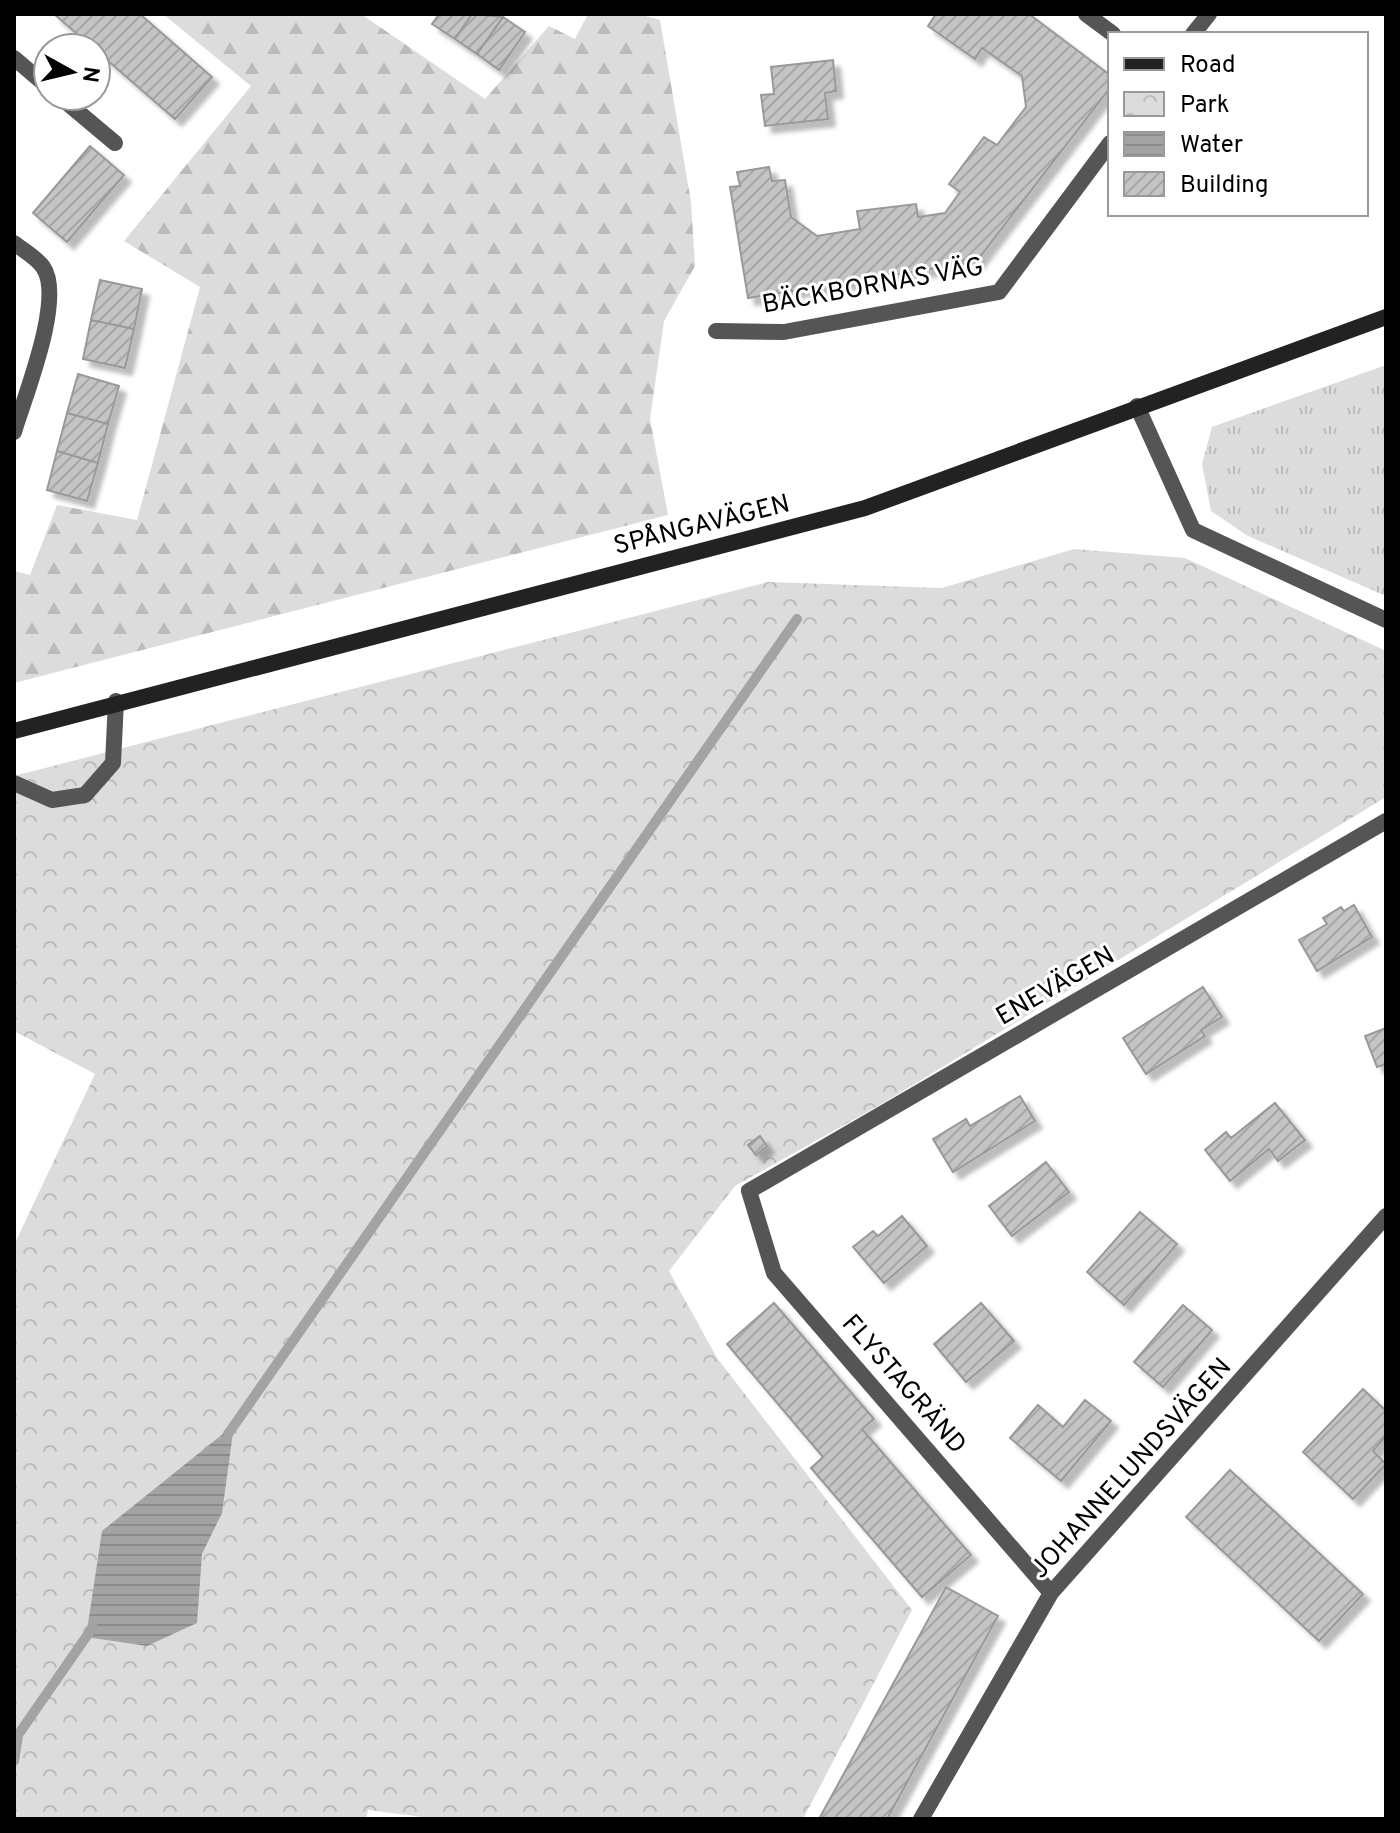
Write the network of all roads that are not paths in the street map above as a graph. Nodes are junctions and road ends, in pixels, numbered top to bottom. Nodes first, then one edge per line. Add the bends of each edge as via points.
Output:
1 (1086, 14) edge
2 (1209, 14) edge
3 (1110, 32) edge
4 (1195, 32) edge
5 (14, 58) edge
6 (32, 73) edge
7 (78, 112) edge
8 (115, 143) dead end
9 (1108, 146) edge
10 (14, 243) edge
11 (1386, 317) edge
12 (716, 331) dead end
13 (1137, 406) junction
14 (14, 432) edge
15 (1386, 620) edge
16 (116, 701) junction
17 (14, 731) edge
18 (14, 783) edge
19 (1386, 821) edge
20 (749, 1191) joint
21 (1386, 1216) edge
22 (1051, 1593) junction
23 (921, 1819) edge

1 - 3 street
2 - 4 street
5 - 6 street
7 - 8 street
9 - 12 street, BÄCKBORNAS VÄG via 999,292 784,332
10 - 14 street via 44,268 49,295 47,322
11 - 13 street, SPÅNGAVÄGEN
13 - 15 street via 1193,530
13 - 16 street, SPÅNGAVÄGEN via 865,508
16 - 17 street, SPÅNGAVÄGEN
16 - 18 street via 113,763 85,795 52,800
19 - 20 street, ENEVÄGEN
20 - 22 street, FLYSTAGRÄND via 774,1273
21 - 22 street, JOHANNELUNDSVÄGEN
22 - 23 street, JOHANNELUNDSVÄGEN

